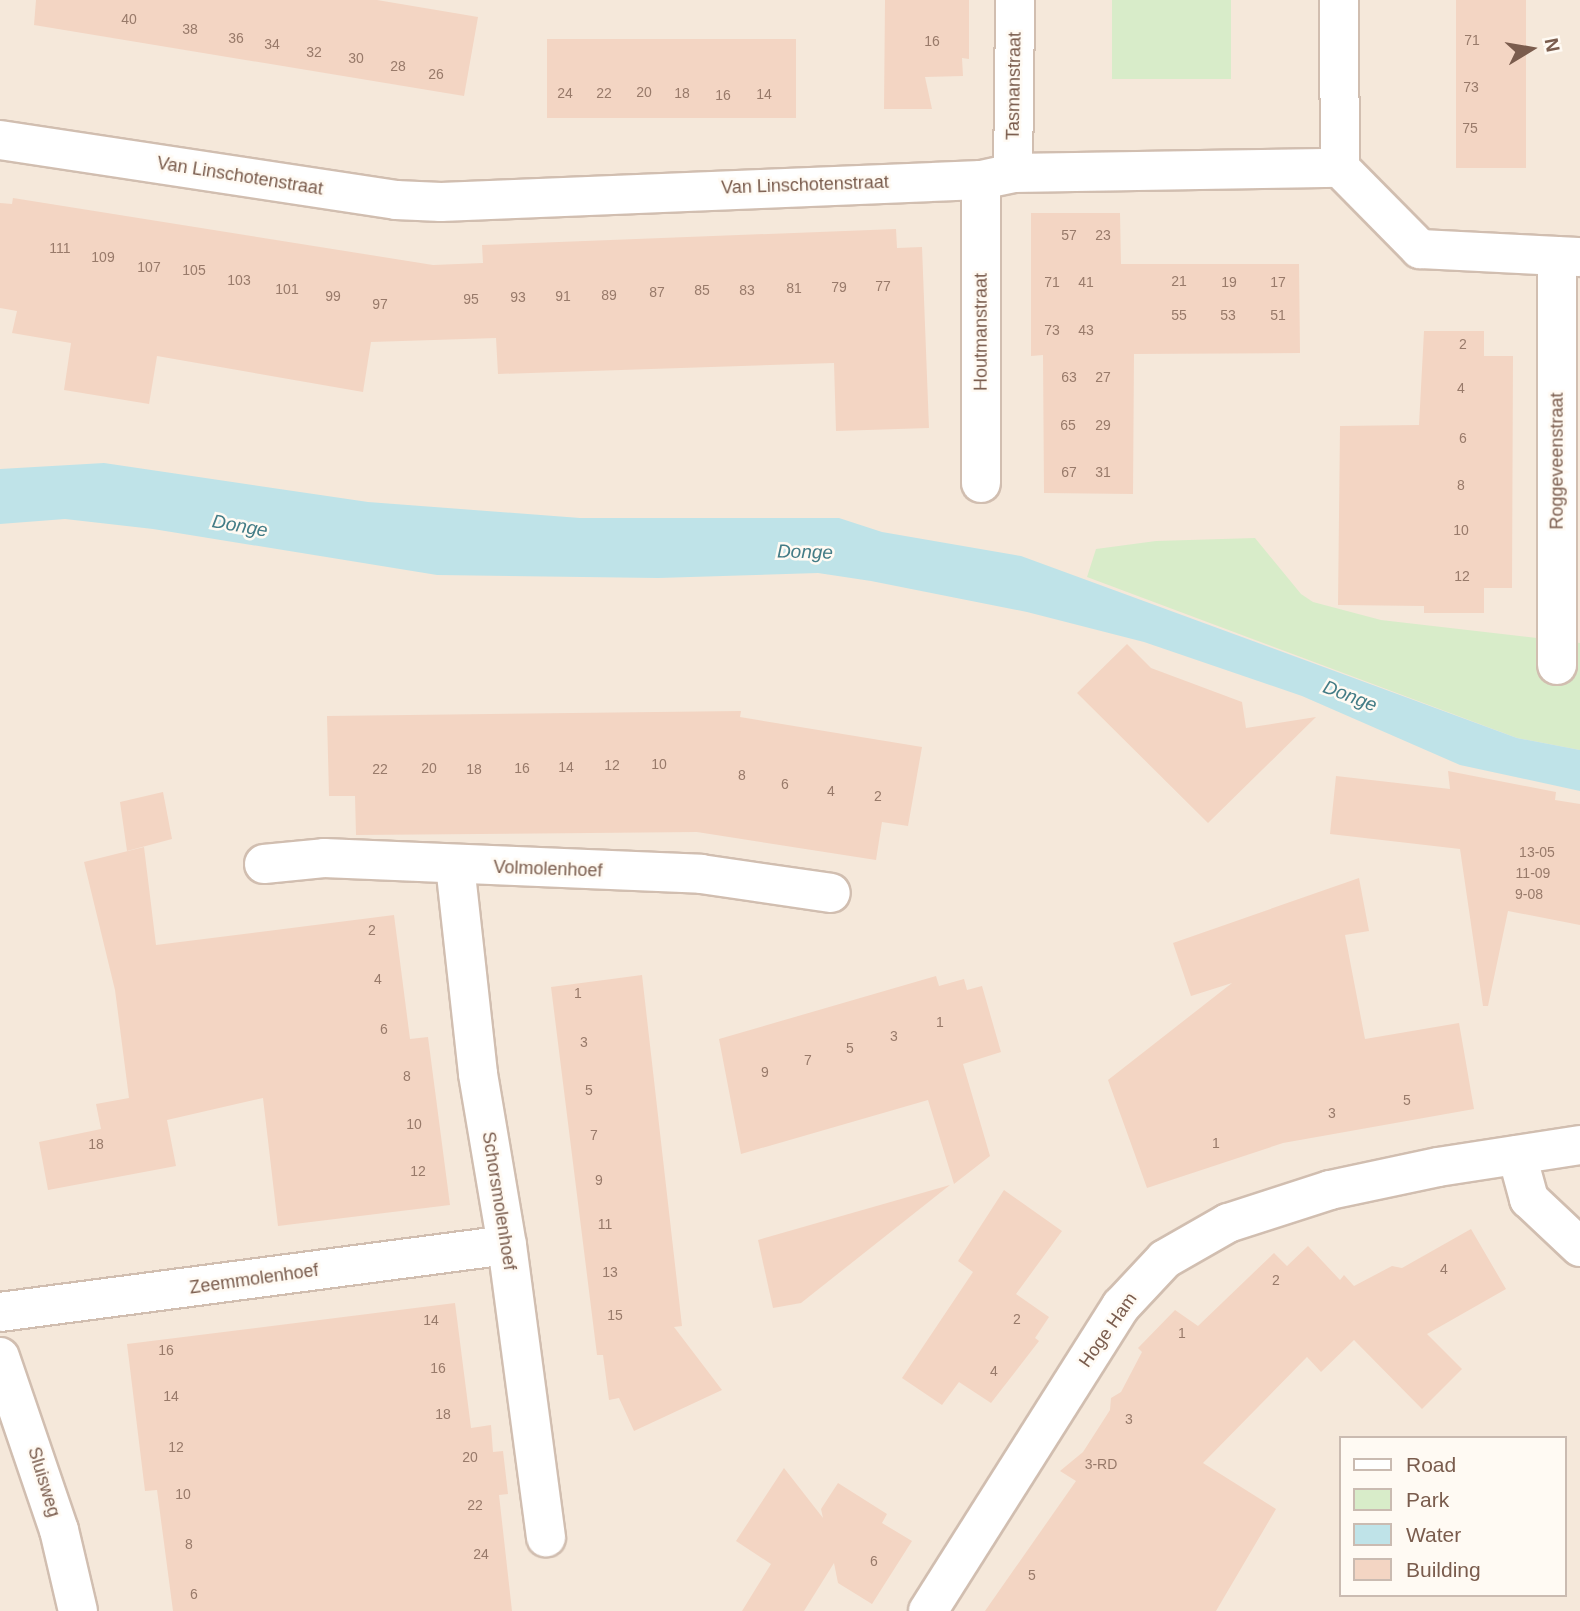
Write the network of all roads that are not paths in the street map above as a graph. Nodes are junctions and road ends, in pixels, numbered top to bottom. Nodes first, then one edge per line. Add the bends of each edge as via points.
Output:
1 (1015, 0) edge
2 (1339, 0) edge
3 (0, 140) edge
4 (1340, 168) junction
5 (997, 176) junction
6 (1569, 256) edge
7 (981, 483) dead end
8 (1557, 665) dead end
9 (264, 864) dead end
10 (455, 865) junction
11 (831, 893) dead end
12 (1580, 1145) edge
13 (1517, 1155) junction
14 (507, 1245) junction
15 (1580, 1247) edge
16 (0, 1312) edge
17 (0, 1357) edge
18 (545, 1537) dead end
19 (78, 1611) edge
20 (928, 1611) edge

1 - 5 street, Tasmanstraat
2 - 4 street
3 - 5 street, Van Linschotenstraat via 396,200 441,202
4 - 5 street, Van Linschotenstraat
4 - 6 street via 1420,249
5 - 7 street, Houtmanstraat
6 - 8 street, Roggeveenstraat
9 - 10 street, Volmolenhoef via 324,858
10 - 11 street, Volmolenhoef via 702,874
10 - 14 street, Schorsmolenhoef via 478,1074
12 - 13 street, Hoge Ham
13 - 15 street via 1529,1199
13 - 20 street, Hoge Ham via 1318,1194 1228,1223 1165,1259 1121,1306
14 - 16 street, Zeemmolenhoef
14 - 18 street, Schorsmolenhoef
17 - 19 street, Sluisweg via 59,1530

